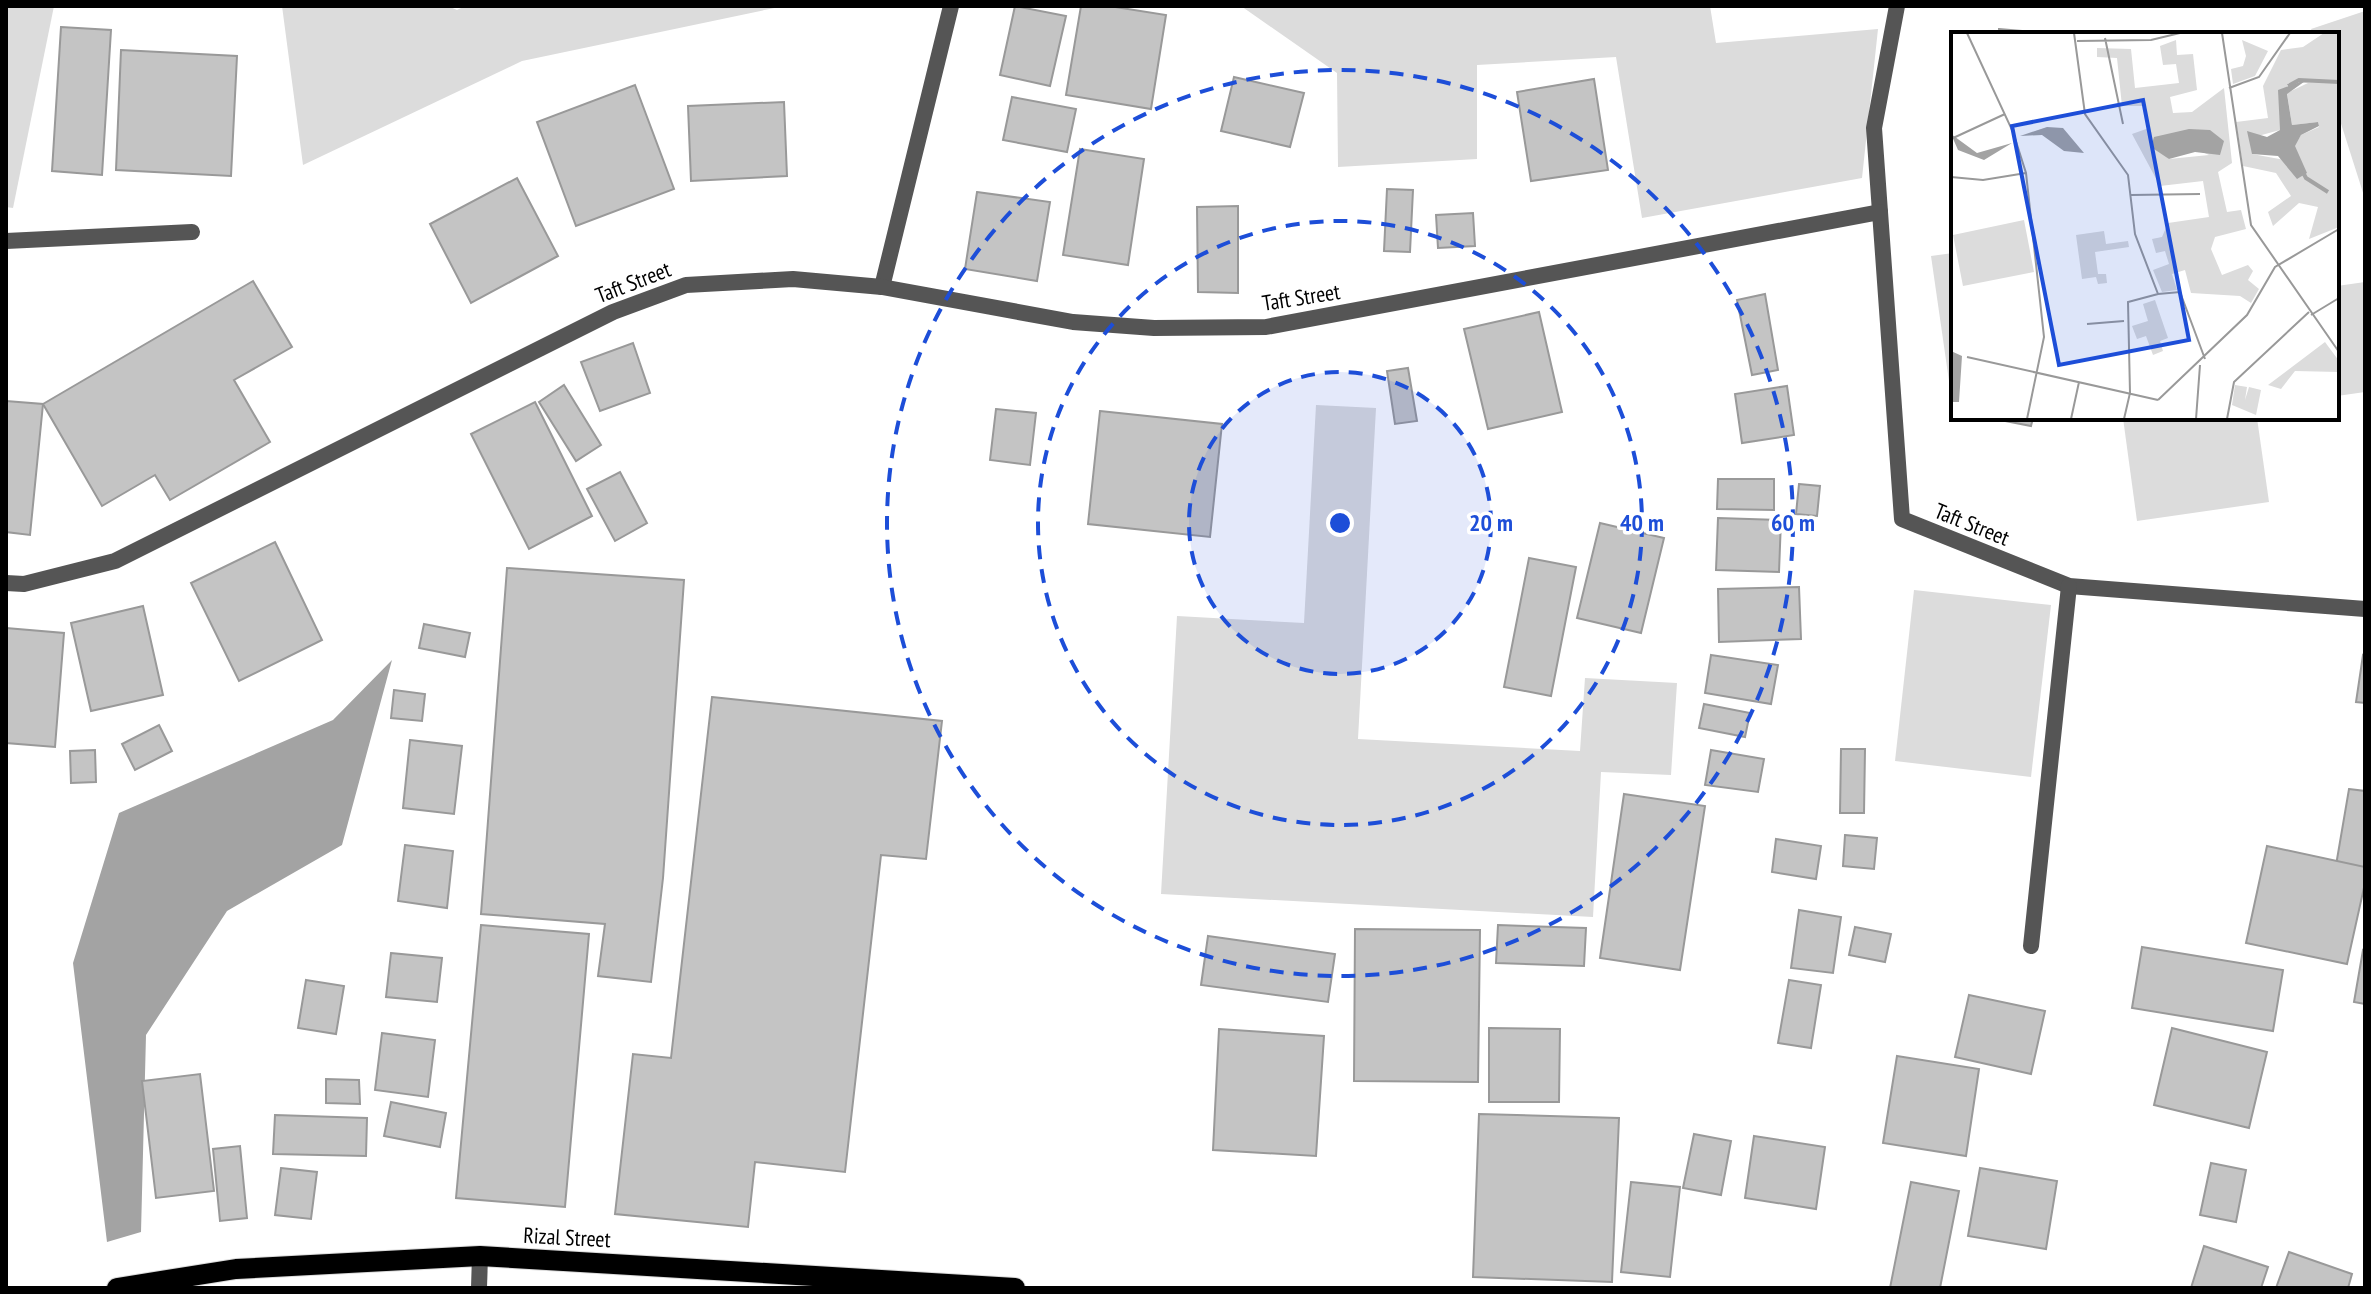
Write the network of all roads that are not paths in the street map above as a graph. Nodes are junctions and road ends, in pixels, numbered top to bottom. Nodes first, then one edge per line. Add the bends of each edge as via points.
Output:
1 (951, 6) edge
2 (1897, 6) edge
3 (1880, 212) junction
4 (192, 232) dead end
5 (6, 241) edge
6 (882, 287) junction
7 (6, 583) edge
8 (2069, 586) junction
9 (2365, 609) edge
10 (2031, 946) dead end
11 (480, 1256) junction
12 (117, 1288) edge
13 (479, 1288) edge
14 (1015, 1288) edge

1 - 6 street
2 - 3 street via 1874,128
3 - 6 street, Taft Street via 1266,327 1073,322
3 - 8 street, Taft Street via 1902,519
4 - 5 street
6 - 7 street, Taft Street via 793,279 686,285 613,312 115,561 24,584
8 - 9 street, Taft Street
8 - 10 street
11 - 12 main road, Rizal Street via 236,1269
11 - 13 street
11 - 14 main road, Rizal Street

